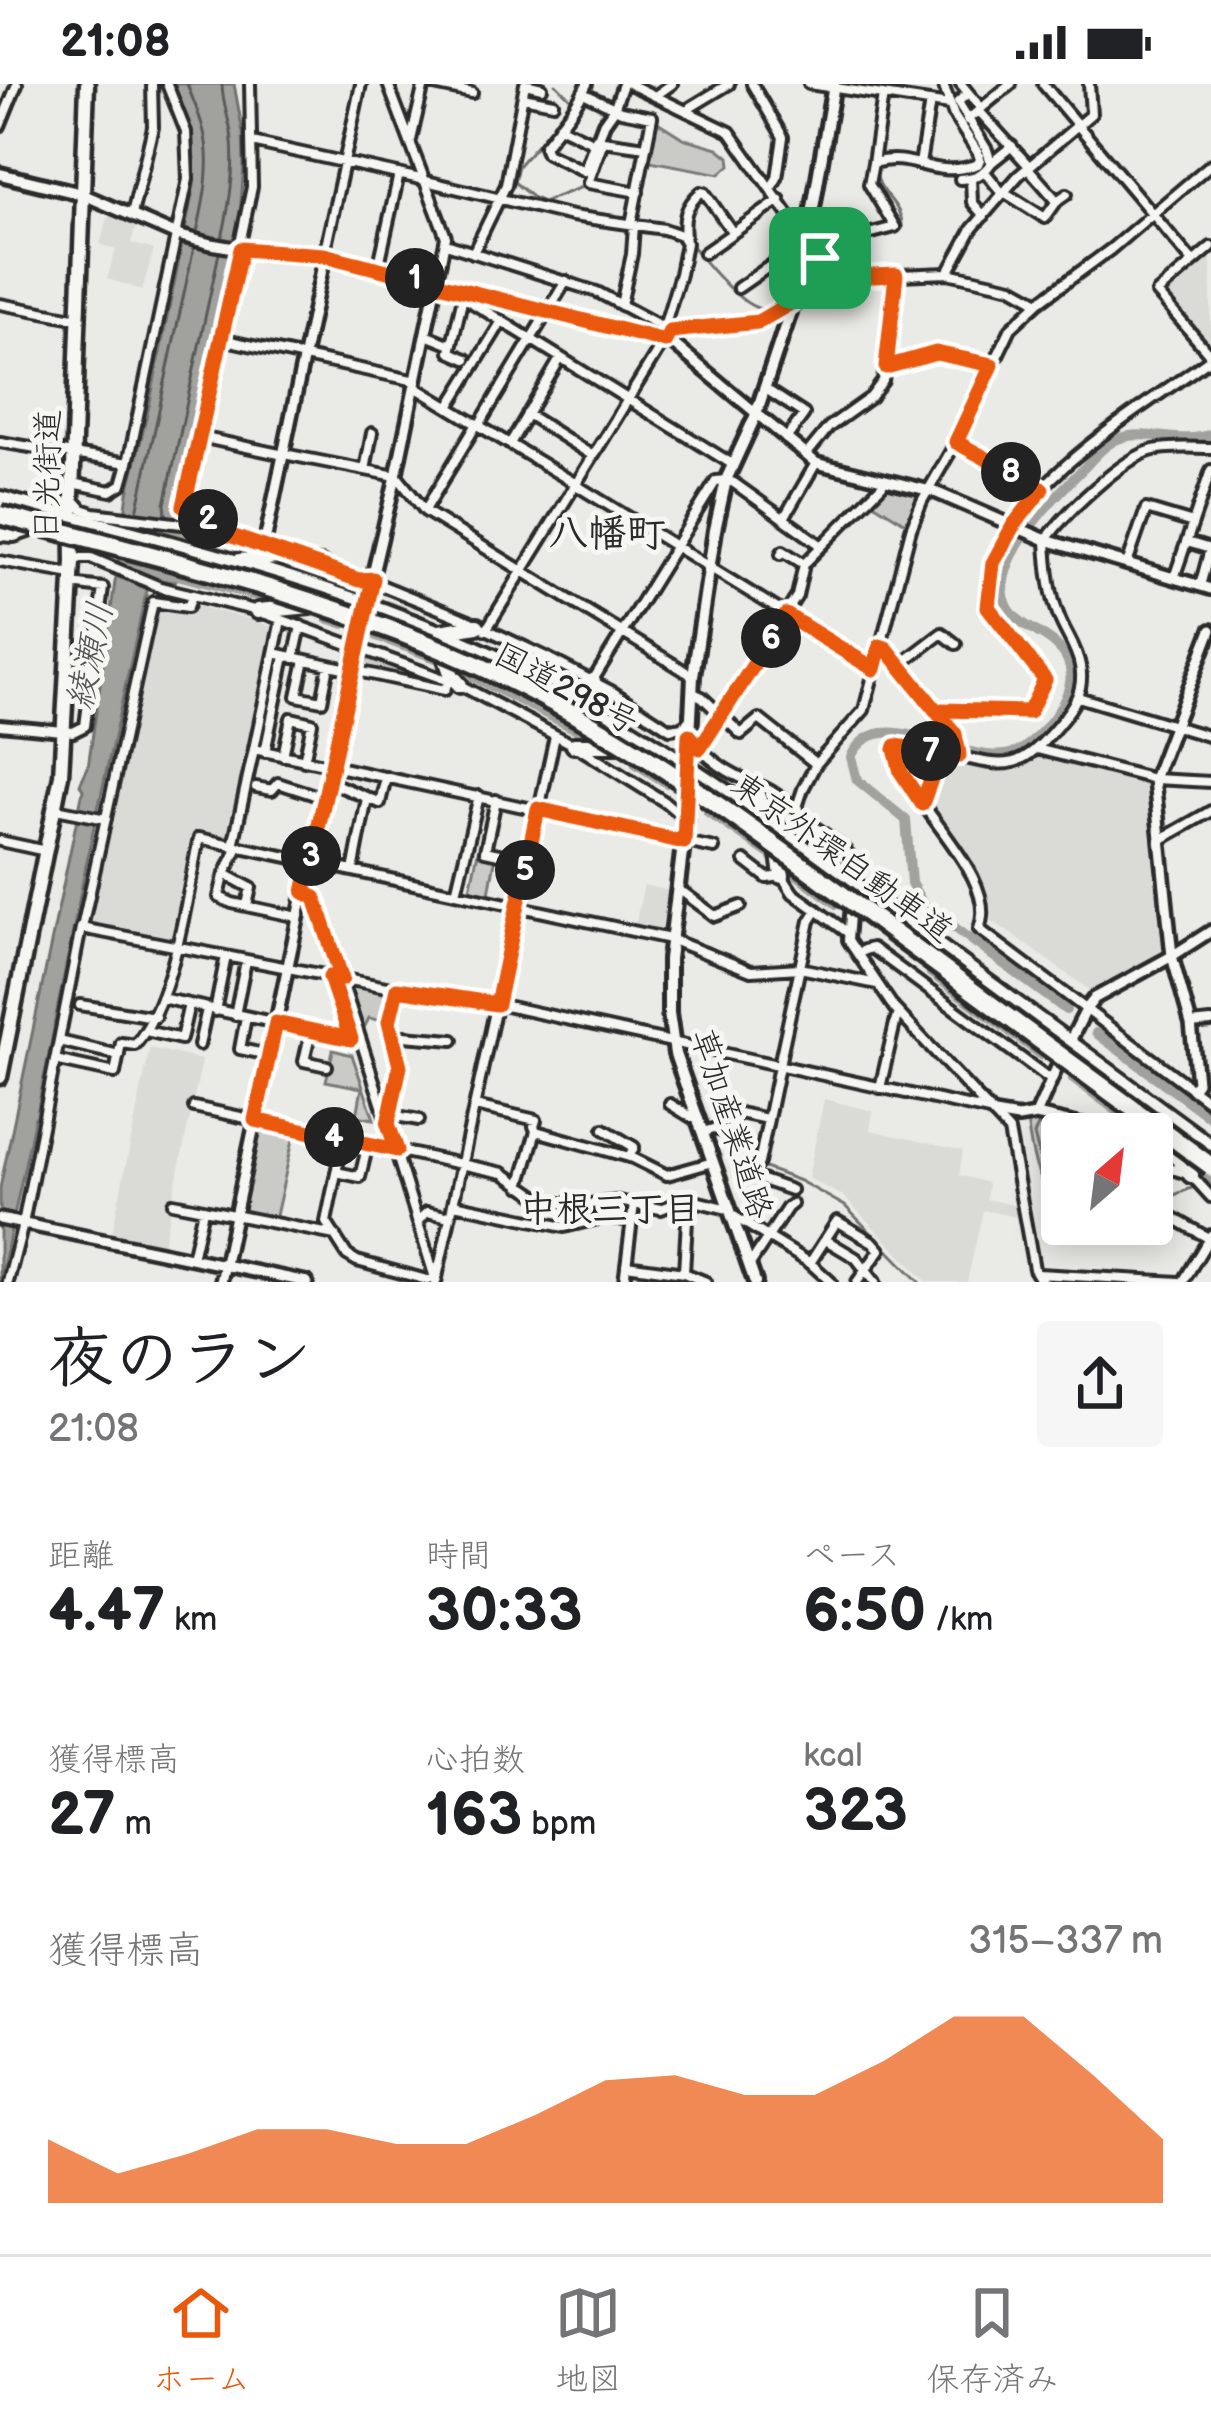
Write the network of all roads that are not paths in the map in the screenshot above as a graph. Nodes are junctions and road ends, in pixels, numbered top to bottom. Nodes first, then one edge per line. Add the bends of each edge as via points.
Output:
1 (17, 84) edge
2 (86, 84) edge
3 (152, 84) edge
4 (167, 84) edge
5 (250, 84) edge
6 (361, 84) edge
7 (388, 84) edge
8 (426, 84) edge
9 (525, 84) edge
10 (626, 84) edge
11 (672, 84) edge
12 (729, 84) edge
13 (752, 84) edge
14 (809, 84) edge
15 (901, 84) edge
16 (943, 84) edge
17 (961, 84) edge
18 (1011, 84) edge
19 (1043, 84) edge
20 (1089, 84) edge
21 (834, 86) edge
22 (542, 88) dead end
23 (585, 88) edge
24 (472, 93) dead end
25 (968, 93) junction
26 (883, 95) junction
27 (656, 96) junction
28 (523, 97) junction
29 (899, 97) junction
30 (930, 102) junction
31 (553, 103) dead end
32 (949, 105) junction
33 (691, 108) junction
34 (614, 109) junction
35 (980, 110) junction
36 (967, 120) junction
37 (0, 126) edge
38 (559, 126) junction
39 (1078, 126) junction
40 (411, 140) junction
41 (598, 141) junction
42 (252, 142) junction
43 (1012, 146) junction
44 (646, 147) junction
45 (344, 161) junction
46 (872, 163) junction
47 (991, 163) junction
48 (920, 164) junction
49 (1211, 164) edge
50 (1029, 167) junction
51 (985, 172) junction
52 (0, 174) edge
53 (399, 174) junction
54 (425, 180) junction
55 (771, 188) junction
56 (638, 192) junction
57 (1004, 193) junction
58 (82, 194) junction
59 (1067, 194) dead end
60 (500, 197) junction
61 (780, 200) junction
62 (1057, 202) junction
63 (132, 214) junction
64 (1152, 214) junction
65 (984, 216) junction
66 (633, 225) junction
67 (733, 232) junction
68 (180, 236) junction
69 (811, 236) junction
70 (683, 238) junction
71 (446, 244) junction
72 (1211, 247) edge
73 (239, 249) junction
74 (473, 253) junction
75 (704, 253) dead end
76 (324, 255) junction
77 (818, 258) junction
78 (1192, 262) junction
79 (378, 269) junction
80 (948, 273) junction
81 (896, 275) junction
82 (802, 277) junction
83 (831, 278) junction
84 (566, 281) junction
85 (436, 284) junction
86 (738, 288) dead end
87 (463, 294) junction
88 (794, 301) junction
89 (1040, 302) junction
90 (0, 304) edge
91 (621, 305) junction
92 (548, 312) junction
93 (79, 320) junction
94 (502, 321) junction
95 (666, 333) junction
96 (426, 335) junction
97 (221, 339) junction
98 (532, 340) junction
99 (452, 345) junction
100 (303, 357) junction
101 (1211, 357) edge
102 (466, 359) dead end
103 (560, 359) junction
104 (992, 365) junction
105 (886, 367) junction
106 (416, 384) junction
107 (764, 388) junction
108 (629, 400) junction
109 (449, 406) junction
110 (757, 412) junction
111 (527, 414) junction
112 (478, 424) junction
113 (372, 433) dead end
114 (200, 437) junction
115 (786, 439) junction
116 (0, 442) edge
117 (511, 442) junction
118 (956, 442) junction
119 (1211, 448) edge
120 (74, 455) junction
121 (284, 455) junction
122 (593, 456) junction
123 (805, 456) junction
124 (128, 463) junction
125 (816, 463) junction
126 (732, 464) junction
127 (365, 470) junction
128 (1211, 470) edge
129 (396, 476) junction
130 (884, 479) junction
131 (726, 480) junction
132 (576, 485) junction
133 (73, 488) junction
134 (1042, 489) junction
135 (928, 490) junction
136 (0, 502) edge
137 (425, 511) junction
138 (0, 518) edge
139 (73, 518) junction
140 (784, 518) junction
141 (108, 521) junction
142 (1193, 523) junction
143 (201, 526) junction
144 (1015, 527) junction
145 (31, 529) junction
146 (0, 533) edge
147 (73, 539) junction
148 (1042, 539) junction
149 (1187, 542) junction
150 (264, 546) junction
151 (822, 546) junction
152 (674, 547) junction
153 (781, 554) dead end
154 (103, 555) junction
155 (0, 561) edge
156 (235, 562) junction
157 (804, 564) junction
158 (1127, 564) junction
159 (320, 565) junction
160 (709, 568) junction
161 (523, 572) junction
162 (72, 573) junction
163 (1174, 578) junction
164 (373, 579) junction
165 (1205, 588) edge
166 (192, 596) junction
167 (367, 604) junction
168 (310, 606) junction
169 (258, 611) junction
170 (786, 615) junction
171 (281, 620) junction
172 (362, 624) junction
173 (301, 626) junction
174 (482, 628) junction
175 (1211, 630) edge
176 (440, 632) junction
177 (622, 633) junction
178 (956, 644) dead end
179 (357, 645) junction
180 (880, 646) junction
181 (445, 656) junction
182 (1206, 656) edge
183 (290, 657) junction
184 (329, 665) junction
185 (900, 665) junction
186 (351, 669) junction
187 (874, 669) junction
188 (693, 676) junction
189 (593, 682) junction
190 (454, 683) junction
191 (692, 693) junction
192 (1078, 697) junction
193 (591, 706) junction
194 (938, 713) junction
195 (722, 715) junction
196 (690, 720) junction
197 (0, 725) edge
198 (1173, 727) junction
199 (65, 730) junction
200 (689, 735) junction
201 (555, 736) junction
202 (1211, 737) edge
203 (574, 745) junction
204 (617, 746) junction
205 (700, 748) junction
206 (254, 749) junction
207 (1037, 749) junction
208 (265, 752) junction
209 (941, 752) junction
210 (959, 755) junction
211 (283, 757) junction
212 (304, 760) junction
213 (816, 764) junction
214 (331, 766) junction
215 (689, 766) junction
216 (386, 777) junction
217 (1154, 779) junction
218 (1211, 782) edge
219 (338, 784) dead end
220 (753, 785) junction
221 (256, 787) dead end
222 (688, 791) junction
223 (479, 796) junction
224 (324, 798) junction
225 (367, 798) junction
226 (496, 800) junction
227 (922, 804) junction
228 (797, 808) junction
229 (56, 809) junction
230 (538, 809) junction
231 (1211, 811) edge
232 (106, 818) junction
233 (686, 820) junction
234 (768, 821) junction
235 (1160, 840) junction
236 (0, 841) edge
237 (684, 842) junction
238 (235, 846) junction
239 (714, 848) dead end
240 (48, 851) junction
241 (779, 854) junction
242 (527, 860) junction
243 (745, 861) dead end
244 (310, 862) junction
245 (353, 871) junction
246 (225, 874) junction
247 (782, 876) junction
248 (854, 884) junction
249 (677, 891) junction
250 (304, 892) junction
251 (457, 893) junction
252 (247, 905) junction
253 (517, 906) junction
254 (741, 906) dead end
255 (851, 907) junction
256 (817, 910) junction
257 (298, 916) junction
258 (82, 928) junction
259 (1211, 931) edge
260 (847, 932) junction
261 (670, 939) junction
262 (176, 946) junction
263 (226, 956) junction
264 (858, 956) junction
265 (1172, 956) junction
266 (246, 961) junction
267 (287, 968) junction
268 (800, 968) junction
269 (330, 977) junction
270 (342, 979) junction
271 (878, 984) junction
272 (397, 989) junction
273 (160, 998) junction
274 (189, 1004) junction
275 (497, 1004) junction
276 (80, 1005) dead end
277 (1087, 1008) junction
278 (211, 1010) junction
279 (235, 1015) junction
280 (900, 1015) junction
281 (155, 1017) junction
282 (246, 1018) junction
283 (1211, 1022) edge
284 (276, 1023) junction
285 (1191, 1024) junction
286 (146, 1031) junction
287 (310, 1031) junction
288 (392, 1035) junction
289 (4, 1039) edge
290 (453, 1040) dead end
291 (58, 1041) junction
292 (673, 1042) junction
293 (1069, 1042) junction
294 (200, 1045) dead end
295 (119, 1054) junction
296 (269, 1055) junction
297 (55, 1060) junction
298 (1060, 1061) junction
299 (779, 1065) junction
300 (326, 1066) dead end
301 (0, 1077) edge
302 (1051, 1080) junction
303 (1198, 1086) junction
304 (880, 1088) junction
305 (1211, 1103) edge
306 (670, 1104) dead end
307 (476, 1106) junction
308 (194, 1107) dead end
309 (993, 1113) junction
310 (1130, 1113) edge
311 (1036, 1115) junction
312 (1041, 1116) edge
313 (698, 1117) junction
314 (767, 1119) junction
315 (255, 1120) junction
316 (390, 1120) junction
317 (419, 1120) dead end
318 (604, 1129) dead end
319 (536, 1131) junction
320 (703, 1132) junction
321 (344, 1138) junction
322 (368, 1143) junction
323 (1173, 1145) edge
324 (1173, 1149) edge
325 (396, 1150) junction
326 (1211, 1150) edge
327 (629, 1157) junction
328 (713, 1162) junction
329 (463, 1164) junction
330 (1173, 1168) edge
331 (1211, 1170) edge
332 (336, 1172) junction
333 (1191, 1175) junction
334 (520, 1186) junction
335 (791, 1190) dead end
336 (1211, 1197) edge
337 (688, 1202) junction
338 (173, 1203) dead end
339 (454, 1204) junction
340 (634, 1204) junction
341 (792, 1204) dead end
342 (203, 1210) junction
343 (730, 1212) junction
344 (235, 1216) junction
345 (450, 1217) junction
346 (1173, 1218) edge
347 (0, 1219) edge
348 (418, 1220) junction
349 (632, 1221) junction
350 (21, 1224) junction
351 (335, 1235) junction
352 (769, 1236) junction
353 (1210, 1238) edge
354 (826, 1240) junction
355 (192, 1258) junction
356 (809, 1264) junction
357 (224, 1265) junction
358 (626, 1265) junction
359 (749, 1266) junction
360 (863, 1270) junction
361 (684, 1273) junction
362 (1071, 1276) junction
363 (1039, 1278) edge
364 (431, 1281) edge
365 (8, 1282) edge
366 (221, 1282) edge
367 (307, 1282) edge
368 (624, 1282) edge
369 (706, 1282) edge
370 (754, 1282) edge
371 (831, 1282) edge
372 (856, 1282) edge
373 (875, 1282) edge
374 (1081, 1282) edge
375 (1181, 1282) edge

1 - 37 street
2 - 58 main road, 日光街道
3 - 63 street via 153,127
4 - 68 street via 189,160
5 - 42 street
6 - 45 street
7 - 40 street
8 - 24 street
8 - 40 street
9 - 22 street
9 - 28 street
10 - 27 street
10 - 34 street
11 - 27 street
12 - 33 street
13 - 55 street via 783,136
14 - 21 street
15 - 29 street
16 - 32 street
17 - 25 street
18 - 35 street
19 - 39 street
20 - 39 street via 1091,113
21 - 26 street
21 - 69 main road, 草加産業道路
23 - 34 street
23 - 38 street
25 - 35 street
25 - 36 street via 958,102
26 - 29 street
26 - 46 street
27 - 33 street
28 - 31 street
28 - 60 street
29 - 30 street
30 - 32 street
30 - 48 street
32 - 48 street via 978,164 942,171
33 - 55 street via 730,132
34 - 41 street
34 - 44 street via 651,119
35 - 36 street
35 - 43 street
36 - 47 street
38 - 41 street
38 - 41 street via 547,153 584,171
39 - 50 street
39 - 64 street
40 - 54 street
41 - 44 street
41 - 56 street via 588,183
42 - 45 street
42 - 73 street
43 - 47 street
43 - 50 street
44 - 56 street
45 - 53 street
45 - 76 street
46 - 48 street
46 - 77 street via 869,184 895,227 841,241
47 - 51 street
49 - 64 street
50 - 57 street
50 - 62 street
51 - 57 street
51 - 65 street via 966,179
52 - 58 main road
53 - 54 street
53 - 79 street
54 - 60 street
54 - 71 street
55 - 61 street
56 - 66 street
57 - 62 street via 1045,218
57 - 65 street
58 - 63 street
58 - 93 main road, 日光街道
59 - 62 street
60 - 66 street
60 - 74 street
61 - 67 street
61 - 69 street
63 - 68 street
64 - 78 street
64 - 89 street
65 - 80 street
66 - 70 street
66 - 91 street
67 - 70 street via 701,191 686,209
67 - 75 street
68 - 73 street
68 - 124 street
69 - 77 main road, 草加産業道路
70 - 95 street
71 - 74 street
71 - 85 street
72 - 78 street
73 - 76 street
73 - 97 street
74 - 84 street
76 - 79 street
76 - 100 street
77 - 82 main road, 草加産業道路
77 - 83 street
78 - 101 street via 1157,293
79 - 85 street
80 - 81 street
80 - 89 street
81 - 83 street
81 - 105 street
82 - 83 street
82 - 86 street via 788,254
82 - 88 main road, 草加産業道路
84 - 91 street
84 - 92 street
85 - 87 street
85 - 96 street
87 - 92 street
87 - 94 street
87 - 99 street
88 - 95 street via 758,322
88 - 107 main road, 草加産業道路
89 - 104 street via 1007,333
90 - 93 street
91 - 95 street
92 - 95 street
92 - 98 street
93 - 120 main road, 日光街道
94 - 98 street
94 - 109 street
95 - 108 street
95 - 110 street
96 - 99 street
96 - 106 street
97 - 100 street
97 - 114 street
98 - 103 street
98 - 112 street
99 - 102 street via 450,352
100 - 106 street
100 - 121 street
101 - 134 street via 1106,430
103 - 108 street
103 - 111 street
104 - 105 street via 936,353
104 - 118 street
105 - 123 street via 871,397
106 - 109 street
106 - 129 street
107 - 110 main road, 草加産業道路
107 - 115 street via 804,414
108 - 122 street
108 - 126 street
109 - 112 street
110 - 115 street
110 - 126 main road, 草加産業道路
111 - 117 street
111 - 122 street
112 - 117 street
112 - 137 street
113 - 127 street
114 - 121 street
114 - 143 street via 184,506 206,517
115 - 123 street
116 - 120 street
117 - 132 street
118 - 134 street
118 - 135 street
119 - 148 street via 1145,454
120 - 124 street
120 - 133 main road, 日光街道
121 - 127 street
121 - 150 street
122 - 132 street
123 - 125 street
124 - 133 street via 111,491
125 - 130 street
125 - 140 street
126 - 131 main road, 草加産業道路
127 - 129 street
128 - 142 street
129 - 137 street
129 - 164 street
130 - 135 street
130 - 151 street
131 - 140 street
131 - 152 street via 716,481
131 - 160 main road, 草加産業道路
132 - 152 street
132 - 161 street
133 - 139 main road, 日光街道
133 - 141 street via 82,509
134 - 144 street
135 - 144 street
135 - 180 street
136 - 139 highway, 国道298号
136 - 326 highway, 東京外環自動車道 via 340,600 476,652 565,698 757,819
137 - 161 street
138 - 145 highway, 国道298号
138 - 331 highway, 東京外環自動車道, bridge via 317,603 539,695 729,812
139 - 141 highway, 国道298号
139 - 147 main road, 日光街道
140 - 151 street
141 - 143 street
141 - 156 highway, 国道298号
142 - 149 street
142 - 158 street via 1146,508
143 - 150 street
144 - 148 street
144 - 194 street via 993,563 988,607 1045,680 1029,712
145 - 146 highway
145 - 147 highway, 国道298号
147 - 154 highway, 国道298号
147 - 162 main road, 日光街道
148 - 158 street
148 - 192 street via 1053,598 1081,670
149 - 163 street
149 - 165 street via 1210,549
150 - 159 street
151 - 157 street
152 - 160 street
152 - 177 street
153 - 157 street
154 - 162 street via 87,557
154 - 166 street
154 - 168 highway, 国道298号, bridge
155 - 162 street
156 - 159 highway via 276,557
156 - 167 highway, 国道298号
157 - 170 street
158 - 163 street
159 - 164 street
160 - 170 street
160 - 188 main road, 草加産業道路
161 - 174 street
161 - 177 street
162 - 199 main road, 日光街道
162 - 199 street via 104,588 104,596 85,726
163 - 165 street
164 - 167 street
164 - 174 street
166 - 169 street
166 - 232 street via 188,607 152,602
167 - 172 street
167 - 176 highway, 国道298号
168 - 169 highway
168 - 172 highway, 国道298号
169 - 171 street
170 - 187 street
170 - 195 street
171 - 173 street
171 - 183 street
172 - 179 street
172 - 181 highway, 国道298号
173 - 179 street
173 - 183 street
174 - 176 highway
174 - 189 street
175 - 182 street
176 - 193 highway, 国道298号
177 - 188 street
177 - 189 street
178 - 185 street via 942,633
179 - 186 street
179 - 190 street
180 - 185 street
180 - 187 street
181 - 190 highway
181 - 204 highway, 国道298号
182 - 198 street
183 - 184 street
183 - 184 street via 297,696 322,701
183 - 206 street
183 - 208 street
184 - 186 street
185 - 194 street
186 - 190 street via 445,690
186 - 214 street
187 - 213 street via 864,710
188 - 191 main road, 草加産業道路
189 - 193 highway
189 - 196 street via 670,729
190 - 201 street
191 - 195 street
191 - 196 main road, 草加産業道路
192 - 198 street
192 - 207 street
193 - 215 highway, 国道298号
194 - 210 street
195 - 205 street
195 - 213 street via 741,734 759,719
196 - 200 main road, 草加産業道路
197 - 199 street
198 - 202 street
198 - 217 street
199 - 229 main road, 日光街道
200 - 205 street
200 - 215 main road, 草加産業道路
201 - 203 street
201 - 230 street
203 - 204 highway
203 - 233 street
204 - 222 highway, 国道298号
205 - 220 street
206 - 208 street
206 - 238 street
207 - 210 street via 1012,764
207 - 217 street
208 - 211 street
209 - 210 street
209 - 227 street
209 - 227 street via 896,746 901,772
211 - 212 street
211 - 212 street via 291,718 312,723
212 - 214 street
213 - 228 street
214 - 216 street
214 - 224 street
215 - 222 main road, 草加産業道路
215 - 234 highway, 国道298号
216 - 223 street
216 - 225 street via 380,802
217 - 218 street
217 - 235 street
219 - 225 street
220 - 228 street
220 - 234 highway
221 - 224 street via 278,783
222 - 233 main road, 草加産業道路
222 - 241 highway, 国道298号
223 - 226 street
223 - 251 street
224 - 244 street
225 - 245 street
226 - 230 street
226 - 242 street via 485,851
227 - 277 street via 974,883 983,907 979,929
228 - 248 street via 852,856
229 - 232 street
229 - 240 main road, 日光街道
230 - 237 street
230 - 242 street
231 - 235 street
232 - 258 street
233 - 237 main road, 草加産業道路
234 - 248 highway, 国道298号
235 - 265 street
236 - 240 street
237 - 239 street
237 - 249 main road, 草加産業道路
238 - 244 street
238 - 246 street
238 - 262 street via 199,838
240 - 289 main road, 日光街道
241 - 247 highway
241 - 255 highway, 国道298号
242 - 253 street
243 - 247 street via 767,878
244 - 245 street
244 - 250 street
245 - 251 street
246 - 252 street via 251,889
246 - 252 street via 219,897
247 - 256 street
248 - 255 street
248 - 293 highway, 国道298号
249 - 254 street via 716,916
249 - 261 main road, 草加産業道路
250 - 257 street
250 - 270 street via 315,898
251 - 253 street
252 - 257 street
253 - 261 street
253 - 275 street
255 - 260 street
255 - 298 highway, 国道298号
256 - 260 street
256 - 268 street
257 - 267 street
258 - 262 street
258 - 291 street
259 - 265 street
260 - 264 street
261 - 268 street via 751,971
261 - 292 main road, 草加産業道路
262 - 263 street
262 - 273 street
263 - 266 street
263 - 278 street
264 - 271 street
264 - 302 street via 872,948
265 - 277 street
265 - 285 street
266 - 267 street
266 - 279 street
267 - 269 street
267 - 284 street
268 - 271 street
268 - 299 street
269 - 270 street
269 - 287 street via 351,1039
270 - 272 street
270 - 316 street
271 - 280 street
272 - 275 street
272 - 288 street
273 - 274 street
273 - 281 street
274 - 278 street
274 - 286 street via 181,1039
275 - 292 street
275 - 307 street
276 - 281 street
277 - 293 street
277 - 303 street
278 - 279 street
278 - 294 street
279 - 282 street
280 - 304 street
280 - 309 street
281 - 286 street
282 - 284 street
282 - 296 street via 240,1048
283 - 285 street
284 - 287 street
284 - 296 street
285 - 303 street
286 - 295 street via 135,1045 122,1043
287 - 300 street via 304,1061
288 - 290 street
288 - 316 street via 400,1066
289 - 301 main road, 日光街道
291 - 295 street
291 - 297 street
292 - 299 street
292 - 313 main road, 草加産業道路
293 - 298 street
293 - 326 highway, 国道298号
295 - 297 street via 115,1073
296 - 315 street
297 - 350 street
298 - 302 street
298 - 310 highway, 国道298号
299 - 304 street
299 - 314 street
302 - 311 street
303 - 305 street
304 - 309 street
306 - 313 street
307 - 319 street via 536,1120
307 - 329 street
308 - 315 street
309 - 311 street
309 - 363 street via 1009,1131
311 - 312 street
313 - 320 main road, 草加産業道路
314 - 320 street via 735,1112 730,1132
314 - 335 street via 759,1163 748,1174
315 - 321 street
315 - 344 street
316 - 317 street
316 - 325 street
318 - 327 street via 634,1147
319 - 327 street
319 - 334 street
320 - 328 main road, 草加産業道路
321 - 322 street
321 - 332 street
322 - 325 street
322 - 332 street via 360,1177
323 - 331 highway, 国道298号
324 - 333 highway
325 - 329 street
325 - 348 street
327 - 328 street via 667,1175
328 - 343 main road, 草加産業道路
329 - 334 street via 503,1173
329 - 339 street
330 - 333 street
332 - 351 street via 326,1222
333 - 336 street
334 - 340 street via 547,1203
337 - 340 street
337 - 343 street
337 - 361 street
338 - 342 street
339 - 345 street
339 - 349 street via 564,1227 607,1217
340 - 349 street
341 - 352 street
342 - 344 street
342 - 355 street
343 - 352 street
343 - 359 main road, 草加産業道路
344 - 351 street
344 - 357 street
345 - 348 street via 427,1212
345 - 364 street
346 - 353 street
347 - 350 street
348 - 364 street
349 - 358 street
350 - 355 street
350 - 365 street
351 - 364 street via 357,1261
352 - 356 street
352 - 359 street
353 - 375 street
354 - 356 street
354 - 360 street
354 - 360 street via 837,1221 873,1242 880,1250
355 - 357 street
356 - 371 street
357 - 366 street
357 - 367 street
358 - 361 street
358 - 368 street
359 - 370 main road, 草加産業道路
360 - 372 street
360 - 373 street
361 - 369 street
362 - 363 street
362 - 374 street
362 - 375 street

